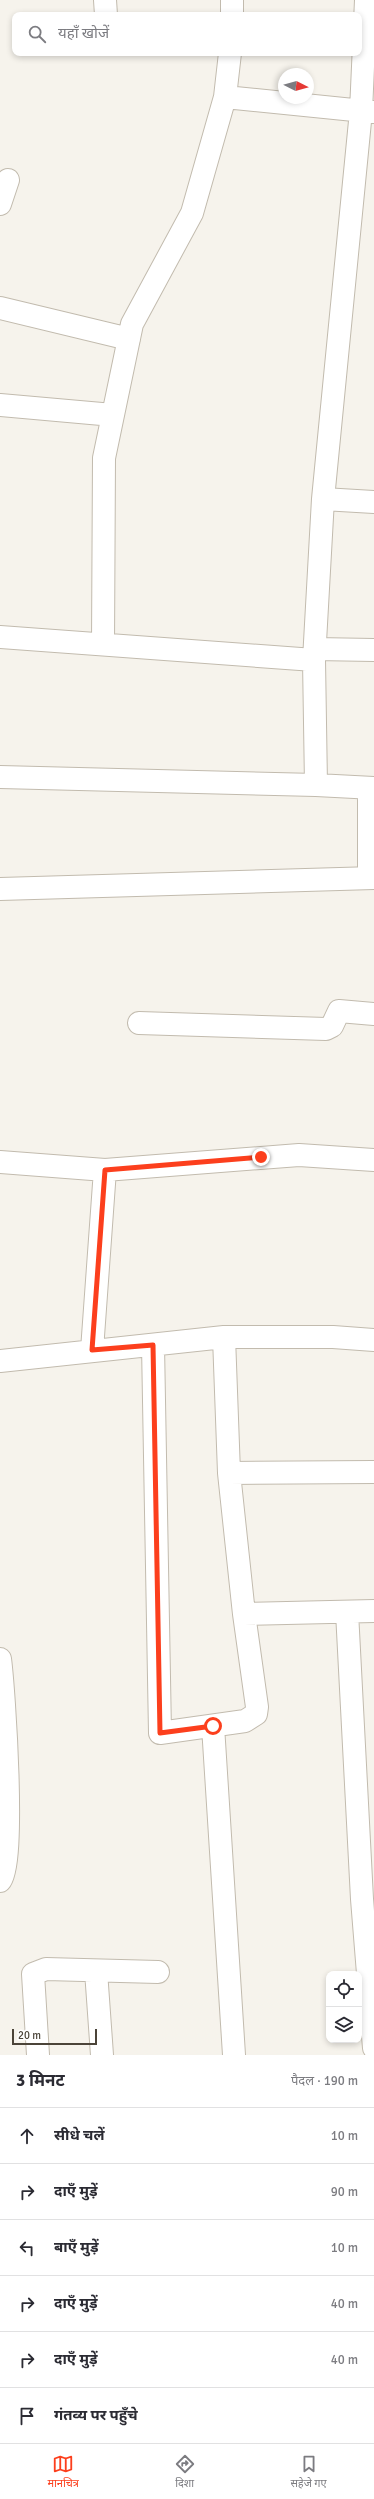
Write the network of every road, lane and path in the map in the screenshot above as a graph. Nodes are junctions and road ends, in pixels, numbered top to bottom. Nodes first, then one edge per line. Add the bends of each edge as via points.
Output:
1 (105, 0) edge
2 (232, 0) edge
3 (366, 0) edge
4 (106, 12) edge
5 (232, 12) edge
6 (230, 56) edge
7 (225, 97) junction
8 (368, 111) edge
9 (8, 180) dead end
10 (0, 204) edge
11 (0, 308) edge
12 (129, 339) junction
13 (0, 405) edge
14 (113, 415) junction
15 (323, 499) junction
16 (374, 502) edge
17 (0, 637) edge
18 (103, 644) junction
19 (374, 650) edge
20 (315, 655) junction
21 (0, 777) edge
22 (316, 785) junction
23 (371, 788) edge
24 (372, 878) edge
25 (0, 889) edge
26 (374, 1014) edge
27 (138, 1022) dead end
28 (374, 1160) edge
29 (0, 1162) edge
30 (105, 1170) junction
31 (224, 1337) junction
32 (374, 1340) edge
33 (153, 1345) junction
34 (92, 1350) junction
35 (0, 1361) edge
36 (374, 1472) edge
37 (230, 1473) junction
38 (374, 1611) edge
39 (346, 1612) junction
40 (244, 1614) junction
41 (0, 1659) edge
42 (213, 1726) junction
43 (0, 1881) edge
44 (368, 1890) edge
45 (96, 1971) junction
46 (158, 1972) dead end
47 (374, 2048) edge
48 (38, 2055) edge
49 (102, 2055) edge
50 (234, 2055) edge

1 - 4 street
2 - 5 street
3 - 8 street
6 - 7 street
7 - 8 street
7 - 12 street via 192,213 132,324
8 - 15 street
9 - 10 street
11 - 12 street
12 - 14 street
13 - 14 street
14 - 18 street via 104,458
15 - 16 street
15 - 20 street
17 - 18 street
18 - 20 street
19 - 20 street
20 - 22 street
21 - 22 street
22 - 23 street
23 - 24 street
24 - 25 street
26 - 27 street via 339,1011 332,1026 326,1029
28 - 30 street via 299,1155
29 - 30 street
30 - 34 street
31 - 32 street via 333,1337
31 - 33 street
31 - 37 street
33 - 34 street
33 - 42 street via 160,1733
34 - 35 street
36 - 37 street
37 - 40 street
38 - 39 street
39 - 40 street
39 - 44 street
40 - 42 street via 256,1714 245,1721
41 - 43 street via 8,1799 6,1870
42 - 50 street
44 - 47 street
45 - 46 street
45 - 48 street via 46,1969 33,1974
45 - 49 street

